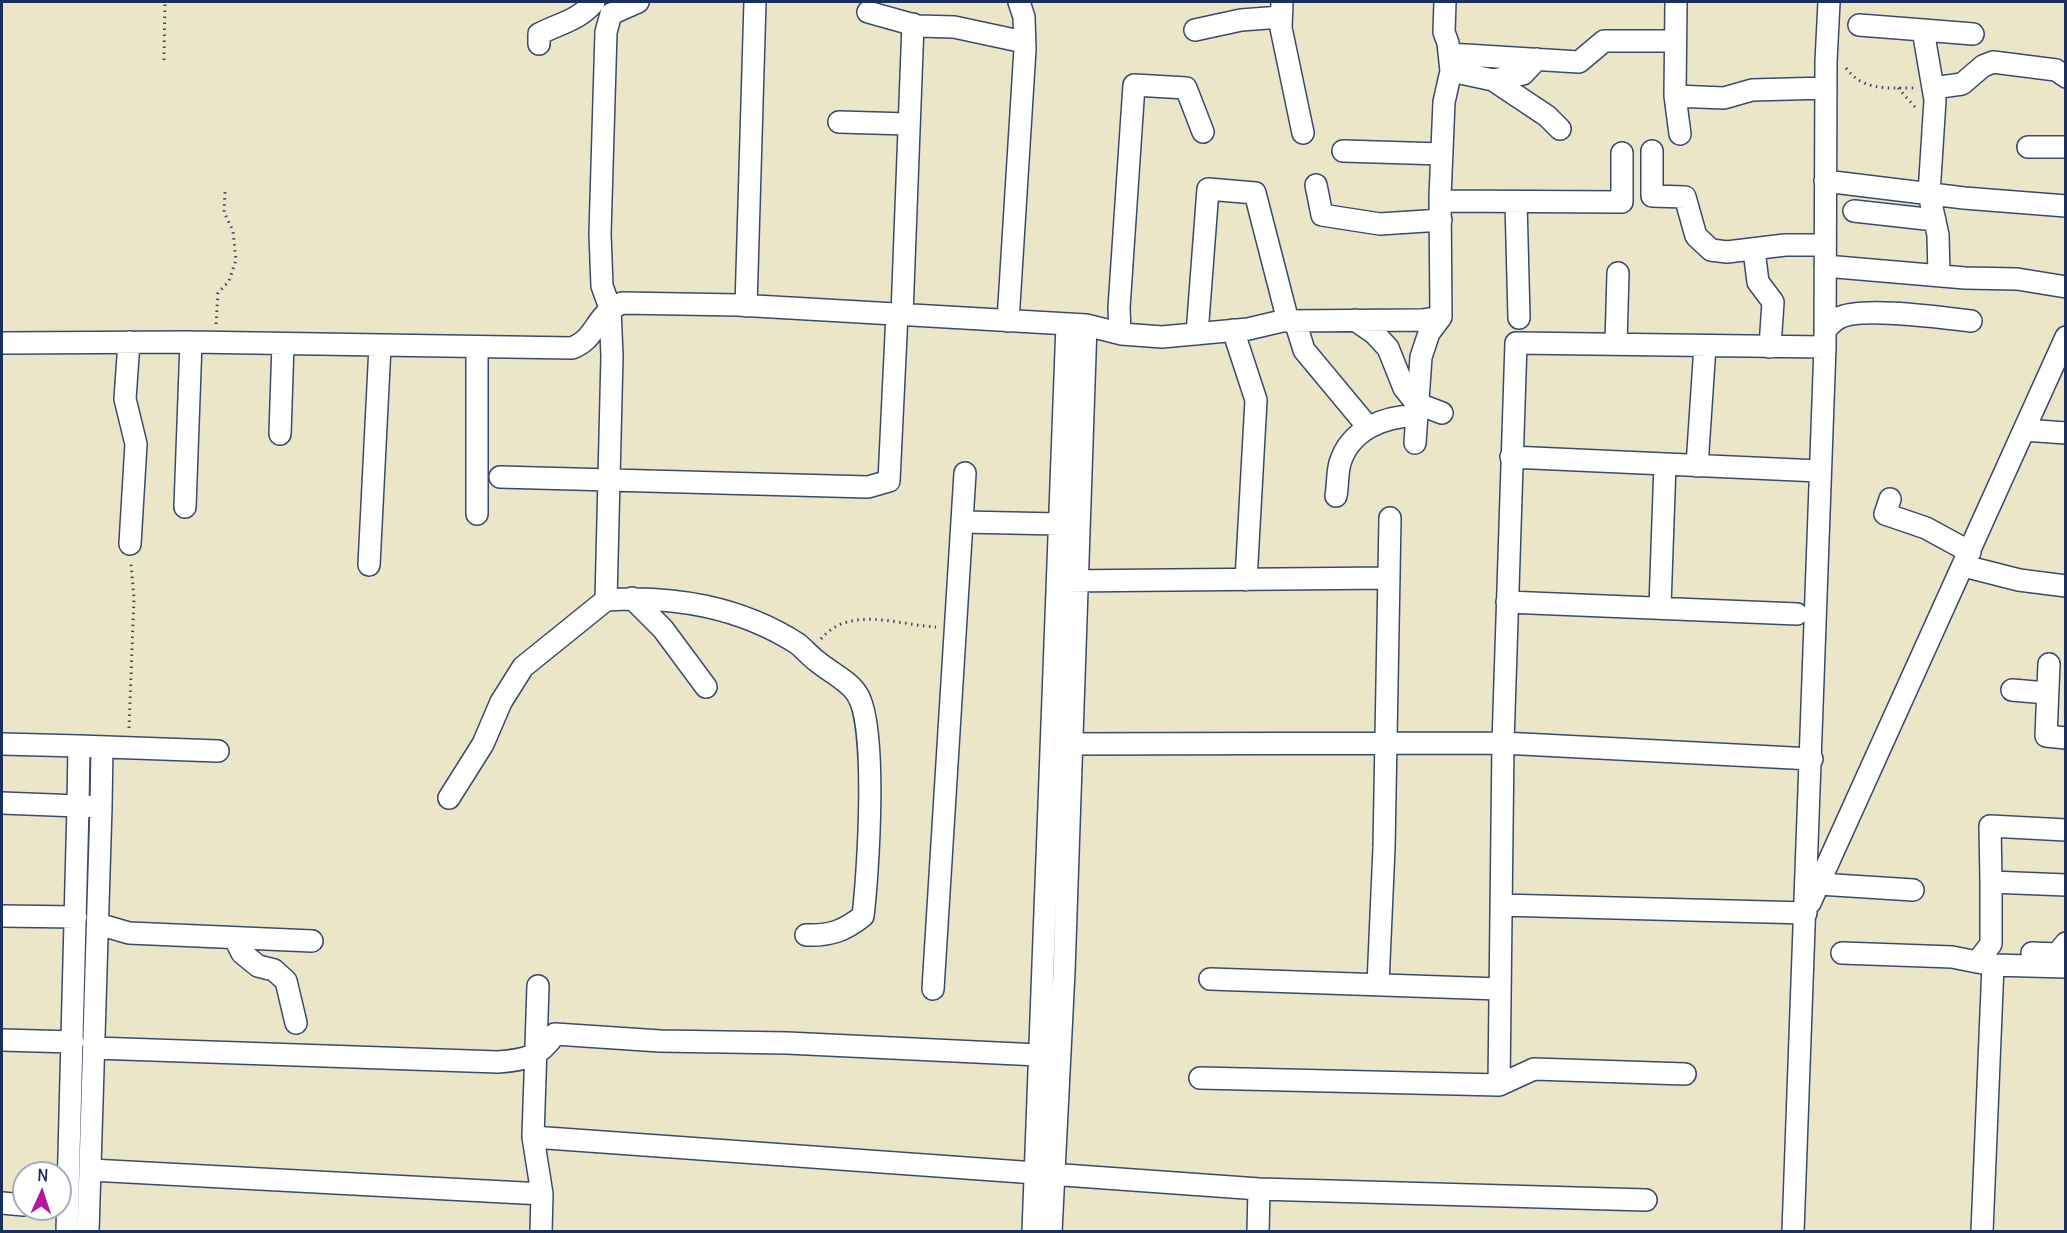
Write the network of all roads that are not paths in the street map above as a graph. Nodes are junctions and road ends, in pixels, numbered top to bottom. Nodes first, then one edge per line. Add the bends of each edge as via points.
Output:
1 (594, 2) edge
2 (636, 2) edge
3 (755, 2) edge
4 (1025, 2) edge
5 (1445, 2) edge
6 (1676, 2) edge
7 (1829, 2) edge
8 (1281, 9) edge
9 (868, 12) dead end
10 (913, 24) junction
11 (1859, 25) dead end
12 (1195, 30) dead end
13 (1923, 30) junction
14 (1973, 34) dead end
15 (1675, 41) junction
16 (1024, 42) junction
17 (538, 44) dead end
18 (1537, 59) junction
19 (1450, 63) junction
20 (2066, 77) edge
21 (1493, 80) junction
22 (1826, 88) junction
23 (1933, 88) junction
24 (839, 122) dead end
25 (908, 124) junction
26 (1560, 129) dead end
27 (1203, 132) dead end
28 (1303, 133) dead end
29 (2028, 147) dead end
30 (2066, 147) edge
31 (1343, 151) dead end
32 (1652, 151) dead end
33 (1622, 153) dead end
34 (1442, 154) junction
35 (1825, 181) junction
36 (1316, 184) dead end
37 (1929, 194) junction
38 (1516, 202) junction
39 (2066, 206) edge
40 (1441, 211) junction
41 (1854, 211) dead end
42 (1935, 220) junction
43 (1754, 250) junction
44 (1825, 255) junction
45 (1618, 273) dead end
46 (1939, 275) junction
47 (2066, 287) edge
48 (746, 306) junction
49 (610, 308) junction
50 (899, 315) junction
51 (1441, 317) junction
52 (1519, 318) dead end
53 (1355, 320) junction
54 (1008, 321) junction
55 (1292, 321) junction
56 (1971, 321) dead end
57 (1077, 325) junction
58 (1233, 330) junction
59 (1120, 333) junction
60 (1197, 334) junction
61 (2066, 337) edge
62 (1825, 339) junction
63 (129, 342) junction
64 (192, 342) junction
65 (2, 343) edge
66 (283, 344) junction
67 (1616, 344) junction
68 (380, 346) junction
69 (1705, 346) junction
70 (477, 347) junction
71 (1770, 347) junction
72 (1416, 410) junction
73 (1442, 413) dead end
74 (1368, 427) junction
75 (2024, 430) junction
76 (2066, 433) edge
77 (280, 434) dead end
78 (1415, 443) dead end
79 (1511, 457) junction
80 (1665, 464) junction
81 (1697, 466) junction
82 (1819, 471) junction
83 (965, 473) dead end
84 (500, 477) dead end
85 (609, 479) junction
86 (1336, 496) dead end
87 (1890, 499) dead end
88 (185, 507) dead end
89 (477, 514) dead end
90 (1390, 518) dead end
91 (963, 522) junction
92 (1059, 524) junction
93 (130, 544) road end
94 (1967, 559) junction
95 (369, 565) dead end
96 (1389, 578) junction
97 (1246, 580) junction
98 (1067, 581) junction
99 (2066, 586) edge
100 (632, 598) junction
101 (606, 600) junction
102 (1507, 602) junction
103 (1660, 606) junction
104 (1797, 614) dead end
105 (2049, 664) dead end
106 (706, 687) dead end
107 (2012, 690) dead end
108 (2047, 693) junction
109 (2066, 738) edge
110 (1503, 743) junction
111 (2, 744) edge
112 (1060, 744) junction
113 (1387, 744) junction
114 (79, 746) junction
115 (102, 747) junction
116 (218, 751) dead end
117 (1812, 759) junction
118 (449, 798) dead end
119 (2, 803) edge
120 (78, 806) junction
121 (101, 807) junction
122 (2066, 830) edge
123 (1991, 882) junction
124 (1820, 884) junction
125 (2066, 885) edge
126 (1913, 890) dead end
127 (1501, 905) junction
128 (1806, 913) junction
129 (2, 916) edge
130 (76, 917) junction
131 (98, 924) junction
132 (806, 935) dead end
133 (235, 939) junction
134 (276, 939) junction
135 (312, 941) dead end
136 (2066, 943) edge
137 (1842, 953) dead end
138 (1990, 964) junction
139 (2066, 967) edge
140 (278, 973) junction
141 (1210, 979) dead end
142 (1378, 984) junction
143 (538, 986) dead end
144 (933, 989) dead end
145 (1499, 989) junction
146 (296, 1023) dead end
147 (2, 1041) edge
148 (73, 1042) junction
149 (95, 1048) junction
150 (536, 1053) junction
151 (1039, 1055) junction
152 (1685, 1074) dead end
153 (1200, 1078) dead end
154 (1499, 1085) junction
155 (533, 1137) junction
156 (67, 1161) edge
157 (91, 1170) junction
158 (1045, 1174) junction
159 (1259, 1189) junction
160 (542, 1194) junction
161 (1646, 1200) dead end
162 (88, 1232) edge
163 (541, 1232) edge
164 (1034, 1232) edge
165 (1051, 1232) edge
166 (1258, 1232) edge
167 (1793, 1232) edge
168 (1982, 1232) edge

1 - 17 street via 570,22 539,34
2 - 49 street via 611,14 606,32 600,234 602,285
3 - 48 street
4 - 16 street
5 - 19 street via 1444,32
6 - 15 street
7 - 22 street
8 - 12 street
8 - 28 street via 1281,28
9 - 10 street
10 - 16 street via 954,27
10 - 25 street
11 - 13 street
13 - 14 street
13 - 23 street
15 - 18 street via 1604,41 1580,62
15 - 22 street via 1678,115 1701,97 1724,98 1752,90
16 - 54 street
18 - 19 street
18 - 21 street via 1523,74
19 - 21 street
19 - 34 street
20 - 23 street via 2056,70 1993,62 1962,84
21 - 26 street
22 - 35 street
23 - 37 street
24 - 25 street
25 - 50 street
27 - 59 street via 1186,88 1134,85
29 - 30 street
31 - 34 street
32 - 43 street via 1652,196 1685,198 1696,236 1711,250
33 - 38 street via 1622,202
34 - 40 street
35 - 37 street
35 - 44 street
36 - 40 street via 1322,215 1380,224
37 - 39 street
37 - 42 street
38 - 40 street
38 - 52 street
40 - 51 street
41 - 42 street
42 - 46 street
43 - 44 street via 1785,245
43 - 71 street via 1758,282 1773,302
44 - 46 street
44 - 62 street
45 - 67 street
46 - 47 street via 2017,279
48 - 49 street via 622,303
48 - 50 street
49 - 70 street via 584,343 572,348
49 - 85 street
50 - 54 street
50 - 85 street via 889,481 868,487
51 - 53 street
51 - 72 street via 1429,333 1421,357
53 - 55 street
53 - 72 street via 1388,348
54 - 57 street
55 - 58 street
55 - 60 street via 1256,193 1208,189
55 - 74 street via 1304,350
56 - 62 street via 1854,315 1840,317
57 - 59 street
57 - 92 street
57 - 98 street
58 - 60 street
58 - 97 street via 1256,400
59 - 60 street via 1162,337
61 - 75 street
62 - 71 street
62 - 82 street
63 - 64 street
63 - 65 street
63 - 93 street via 125,399 136,444
64 - 66 street
64 - 88 street
66 - 68 street
66 - 77 street
67 - 69 street
67 - 79 street via 1516,343
68 - 70 street
68 - 95 street
69 - 71 street
69 - 81 street
70 - 89 street
72 - 73 street
72 - 74 street
72 - 78 street
74 - 86 street via 1359,433 1340,462
75 - 76 street
75 - 94 street
79 - 80 street
79 - 102 street
80 - 81 street
80 - 103 street
81 - 82 street
82 - 117 street
83 - 91 street
84 - 85 street
85 - 101 street
87 - 94 street via 1885,514 1926,528
90 - 96 street
91 - 92 street
91 - 144 street
92 - 98 street
94 - 99 street via 2019,580
94 - 124 street
96 - 97 street
96 - 113 street
97 - 98 street
98 - 112 street
100 - 101 street
100 - 106 street via 663,628
100 - 132 street via 720,609 773,629 858,694 866,725 870,821 863,916 844,931
101 - 118 street via 523,667 501,702 483,744
102 - 103 street
102 - 110 street
103 - 104 street
105 - 108 street
107 - 108 street
108 - 109 street via 2046,736
110 - 113 street
110 - 117 street
110 - 127 street
111 - 114 street
112 - 113 street
112 - 151 street
112 - 158 street
113 - 142 street
114 - 115 street
114 - 120 street
115 - 116 street
115 - 121 street
117 - 128 street
119 - 120 street
120 - 121 street
120 - 130 street
121 - 131 street
122 - 123 street via 1990,826
123 - 125 street
123 - 138 street
124 - 126 street
124 - 128 street
127 - 128 street
127 - 145 street
128 - 167 street
129 - 130 street
130 - 148 street
131 - 133 street via 129,933
131 - 149 street
133 - 134 street
133 - 140 street via 242,953 258,966
134 - 135 street
134 - 140 street
136 - 138 street via 2057,954 2018,953
137 - 138 street via 1952,957
138 - 139 street
138 - 168 street
140 - 146 street via 286,981
141 - 142 street
142 - 145 street
143 - 150 street
145 - 154 street
147 - 148 street
148 - 156 street
149 - 150 street via 498,1062
149 - 157 street
150 - 151 street via 547,1048 555,1034
150 - 155 street
151 - 158 street
152 - 154 street via 1534,1069
153 - 154 street
155 - 158 street
155 - 160 street
157 - 160 street
157 - 162 street
158 - 159 street
158 - 164 street
158 - 165 street
159 - 161 street
159 - 166 street
160 - 163 street

